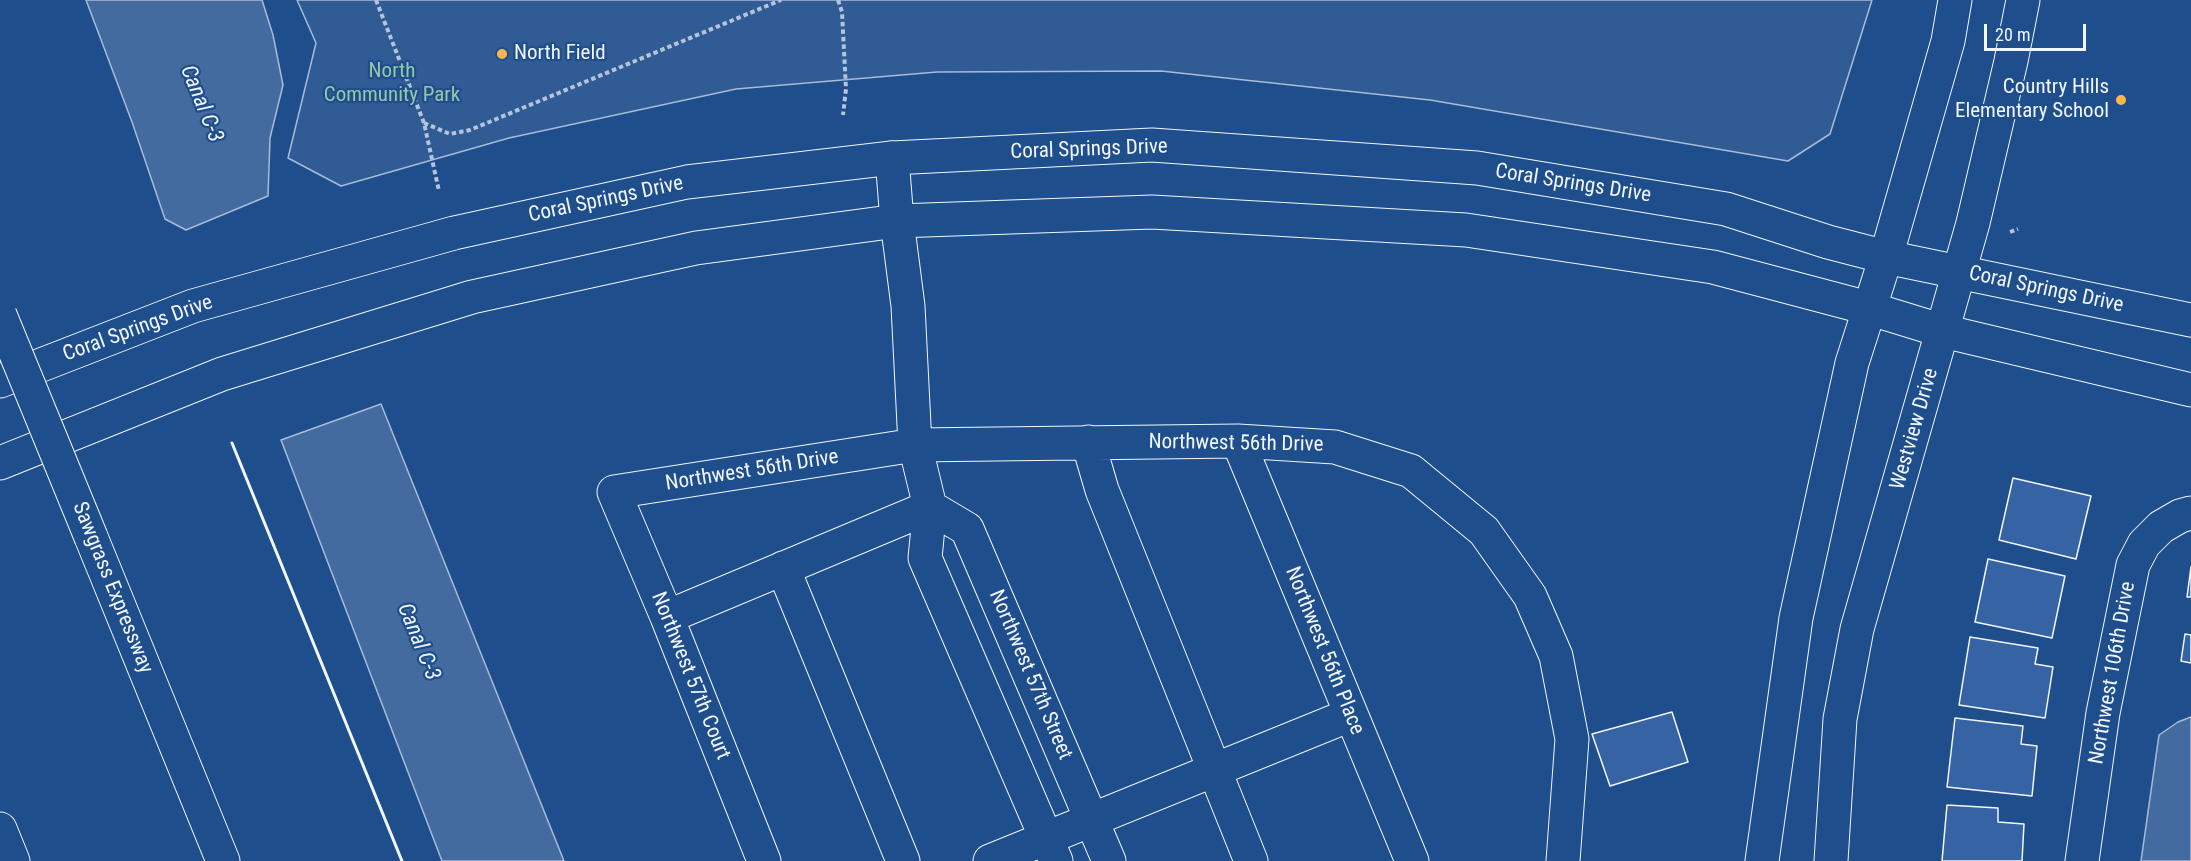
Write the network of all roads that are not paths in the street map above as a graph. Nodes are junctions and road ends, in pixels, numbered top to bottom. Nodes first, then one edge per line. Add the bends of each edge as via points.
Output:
1 (1955, 0) edge
2 (2023, 0) edge
3 (892, 158) junction
4 (897, 221) junction
5 (1886, 257) junction
6 (1960, 271) junction
7 (1868, 308) junction
8 (0, 315) edge
9 (2191, 320) edge
10 (1943, 331) junction
11 (0, 381) edge
12 (2191, 390) edge
13 (1238, 441) junction
14 (1088, 442) junction
15 (915, 445) junction
16 (10, 459) edge
17 (614, 492) joint
18 (930, 507) junction
19 (2191, 513) edge
20 (783, 568) junction
21 (667, 617) junction
22 (1350, 715) junction
23 (1215, 770) junction
24 (1092, 819) junction
25 (0, 829) edge
26 (1051, 849) edge
27 (13, 861) edge
28 (223, 861) edge
29 (764, 861) edge
30 (903, 861) edge
31 (990, 861) edge
32 (1109, 861) edge
33 (1251, 861) edge
34 (1412, 861) edge
35 (1563, 861) edge
36 (1762, 861) edge
37 (1831, 861) edge
38 (2082, 861) edge

1 - 5 main road via 1948,41
2 - 6 main road, Westview Drive
3 - 4 main road
3 - 5 main road, Coral Springs Drive via 1152,145 1477,168 1726,209
3 - 11 main road, Coral Springs Drive via 687,182 454,233 193,306
4 - 7 main road via 1152,212 1466,230 1713,267
4 - 15 main road via 908,306
4 - 16 main road via 696,248 472,297 222,374
5 - 6 main road, Coral Springs Drive
5 - 7 main road
6 - 9 main road, Coral Springs Drive
6 - 10 main road, Westview Drive
7 - 10 main road
7 - 36 main road via 1852,363 1796,618
8 - 28 main road, Sawgrass Expressway, bridge
10 - 12 main road
10 - 37 main road, Westview Drive via 1857,629 1840,718
13 - 14 main road, Northwest 56th Drive
13 - 22 main road, Northwest 56th Place
13 - 35 main road, Northwest 56th Drive via 1335,447 1411,471 1484,531 1530,596 1556,656 1572,739
14 - 15 main road, Northwest 56th Drive
14 - 23 main road via 1102,490
15 - 17 main road, Northwest 56th Drive
15 - 18 main road
17 - 21 main road, Northwest 57th Court
18 - 20 main road
18 - 24 main road, Northwest 57th Street via 967,529
18 - 26 main road via 925,558
19 - 38 main road, Northwest 106th Drive via 2161,527 2144,544 2133,565 2103,713
20 - 21 main road
20 - 30 main road
21 - 29 main road, Northwest 57th Court
22 - 23 main road
22 - 34 main road, Northwest 56th Place
23 - 24 main road
23 - 33 main road
24 - 26 main road
24 - 32 main road, Northwest 57th Street
25 - 27 main road
26 - 31 main road

